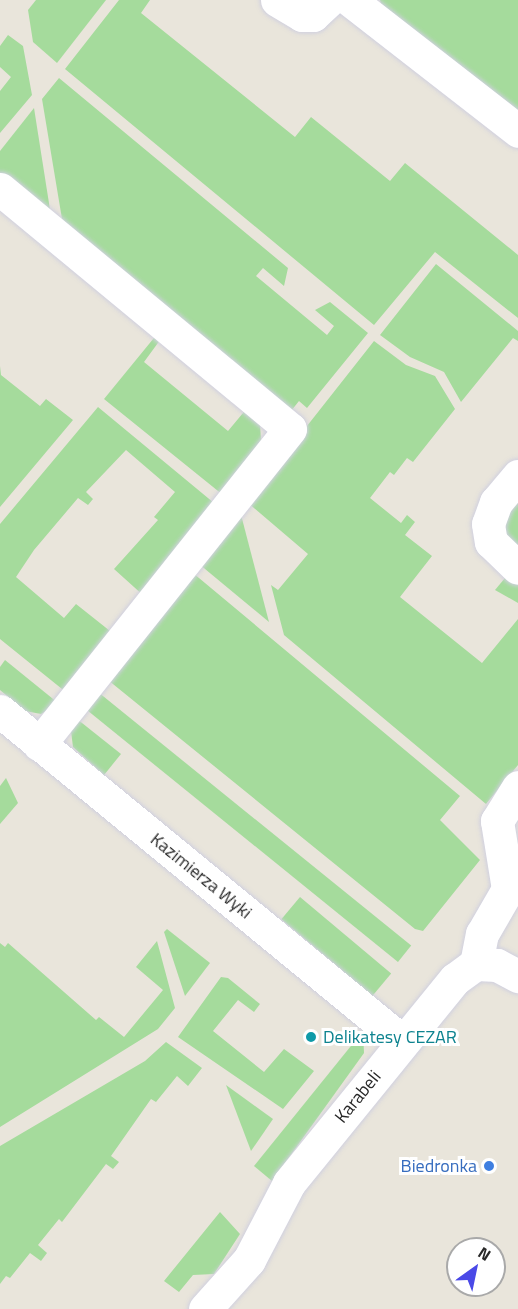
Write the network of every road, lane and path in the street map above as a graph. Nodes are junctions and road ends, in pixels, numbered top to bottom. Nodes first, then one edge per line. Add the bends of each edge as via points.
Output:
1 (277, 0) edge
2 (329, 0) edge
3 (350, 0) edge
4 (518, 131) edge
5 (0, 189) edge
6 (518, 476) edge
7 (518, 568) edge
8 (0, 711) edge
9 (39, 744) junction
10 (518, 787) edge
11 (476, 964) junction
12 (518, 976) edge
13 (402, 1041) junction
14 (205, 1309) edge

1 - 2 street via 302,15 313,15
3 - 4 street
5 - 9 street via 290,429
6 - 7 street via 496,502 488,524 491,542
8 - 9 street, Kazimierza Wyki
9 - 13 street, Kazimierza Wyki
10 - 11 street via 497,822 508,889 482,934
11 - 12 street via 497,965
11 - 13 street, Karabeli via 455,979
13 - 14 street, Karabeli via 289,1183 249,1260

